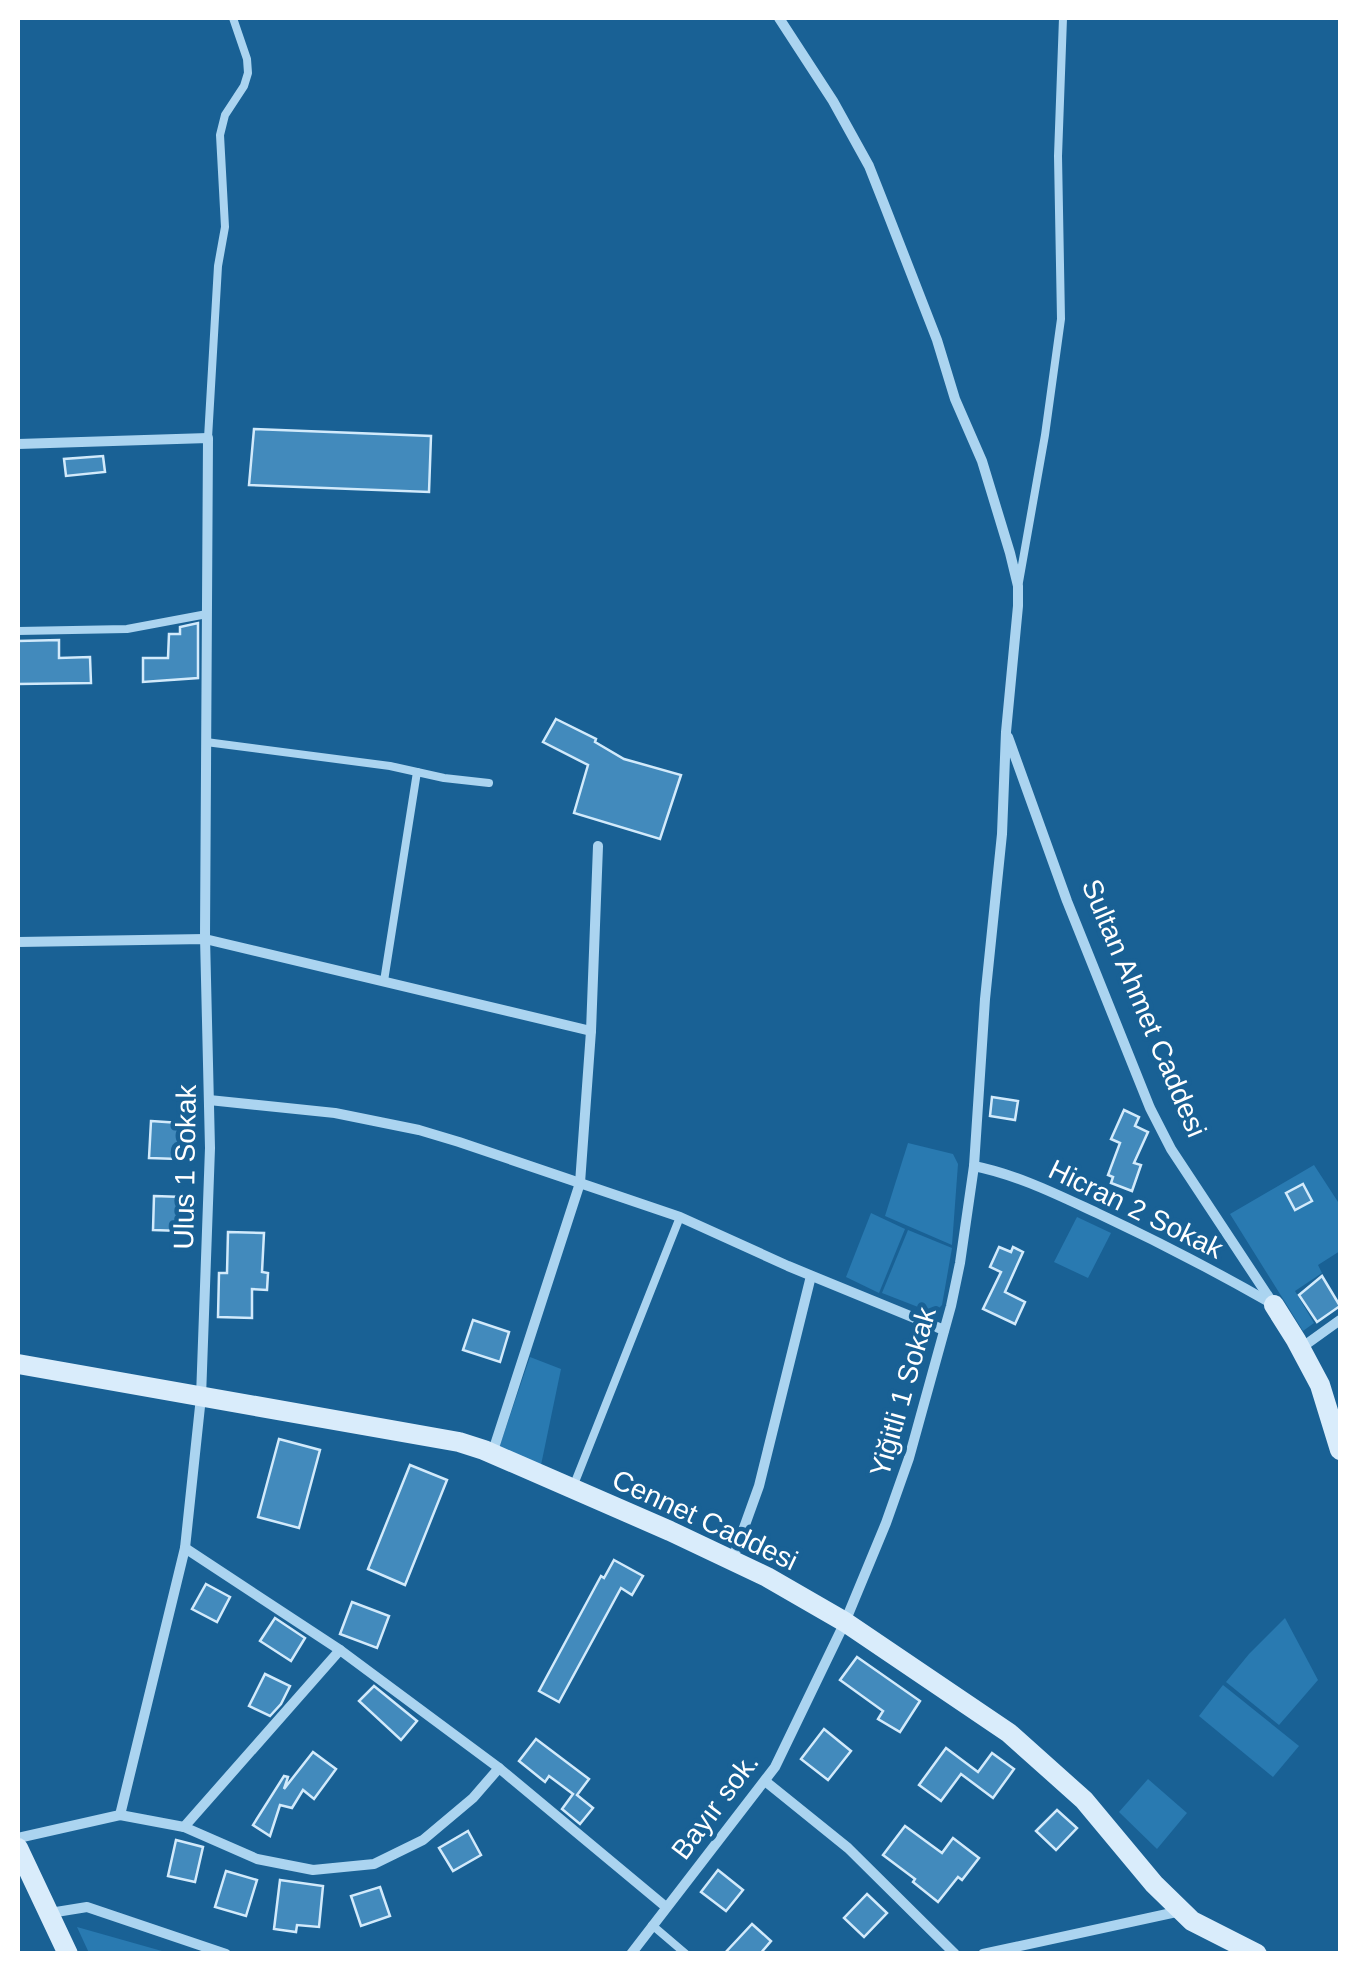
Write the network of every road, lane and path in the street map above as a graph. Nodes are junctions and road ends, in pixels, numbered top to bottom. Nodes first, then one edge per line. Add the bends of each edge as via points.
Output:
1 (233, 18) edge
2 (779, 18) edge
3 (1063, 18) edge
4 (208, 438) junction
5 (18, 444) edge
6 (1018, 586) junction
7 (207, 614) junction
8 (18, 631) edge
9 (1006, 732) junction
10 (206, 742) junction
11 (417, 772) junction
12 (489, 783) dead end
13 (598, 846) dead end
14 (205, 938) junction
15 (18, 942) edge
16 (384, 982) junction
17 (591, 1031) junction
18 (209, 1100) junction
19 (974, 1166) junction
20 (580, 1183) junction
21 (680, 1217) junction
22 (811, 1276) junction
23 (1274, 1305) junction
24 (1340, 1320) edge
25 (944, 1330) junction
26 (1300, 1348) junction
27 (18, 1364) edge
28 (201, 1397) junction
29 (1340, 1450) edge
30 (492, 1454) junction
31 (572, 1489) junction
32 (185, 1548) junction
33 (732, 1560) junction
34 (844, 1622) junction
35 (340, 1650) junction
36 (499, 1768) junction
37 (764, 1780) junction
38 (120, 1815) junction
39 (184, 1828) junction
40 (18, 1838) edge
41 (18, 1848) edge
42 (666, 1908) junction
43 (1181, 1911) junction
44 (49, 1913) junction
45 (652, 1925) junction
46 (66, 1953) edge
47 (226, 1954) edge
48 (631, 1954) edge
49 (686, 1954) edge
50 (955, 1954) edge
51 (983, 1954) edge
52 (1256, 1954) edge

1 - 4 lane via 248,66 220,135 225,227
2 - 6 street, Yiğitli 1 Sokak via 868,166 982,462
3 - 6 lane via 1061,319
4 - 5 street
4 - 7 street, Ulus 1 Sokak
6 - 9 street, Yiğitli 1 Sokak
7 - 8 lane via 127,629
7 - 10 street, Ulus 1 Sokak
9 - 19 street, Yiğitli 1 Sokak
9 - 23 street, Sultan Ahmet Caddesi via 1150,1108
10 - 11 lane
10 - 14 street, Ulus 1 Sokak
11 - 12 lane
11 - 16 lane
13 - 17 street
14 - 15 street
14 - 16 street
14 - 18 street, Ulus 1 Sokak
16 - 17 street
17 - 20 street
18 - 20 street via 378,1121
18 - 28 street, Ulus 1 Sokak
19 - 23 street, Hicran 2 Sokak via 1045,1188
19 - 25 street, Yiğitli 1 Sokak
20 - 21 street
20 - 30 street
21 - 22 street
21 - 31 lane
22 - 25 street
22 - 33 street via 758,1486
23 - 26 street, Sultan Ahmet Caddesi
24 - 26 street
25 - 34 street, Yiğitli 1 Sokak via 910,1458
26 - 29 street, Sultan Ahmet Caddesi via 1320,1385
27 - 28 street, Cennet Caddesi
28 - 30 street, Cennet Caddesi via 412,1432
28 - 32 street, Ulus 1 Sokak
30 - 31 street, Cennet Caddesi
31 - 33 street, Cennet Caddesi
32 - 35 street
32 - 38 street, Ulus 1 Sokak
33 - 34 street, Cennet Caddesi
34 - 37 street, Bayır sok.
34 - 43 street, Cennet Caddesi via 1029,1749 1084,1800
35 - 36 street
35 - 39 street
36 - 39 street via 423,1840 374,1864 313,1870 257,1859
36 - 42 street
37 - 42 street, Bayır sok.
37 - 50 street via 848,1848
38 - 39 street
38 - 40 street
41 - 44 street
42 - 45 street, Bayır sok.
43 - 51 street
43 - 52 street, Cennet Caddesi
44 - 46 street
44 - 47 street via 87,1906
45 - 48 street, Bayır sok.
45 - 49 lane

